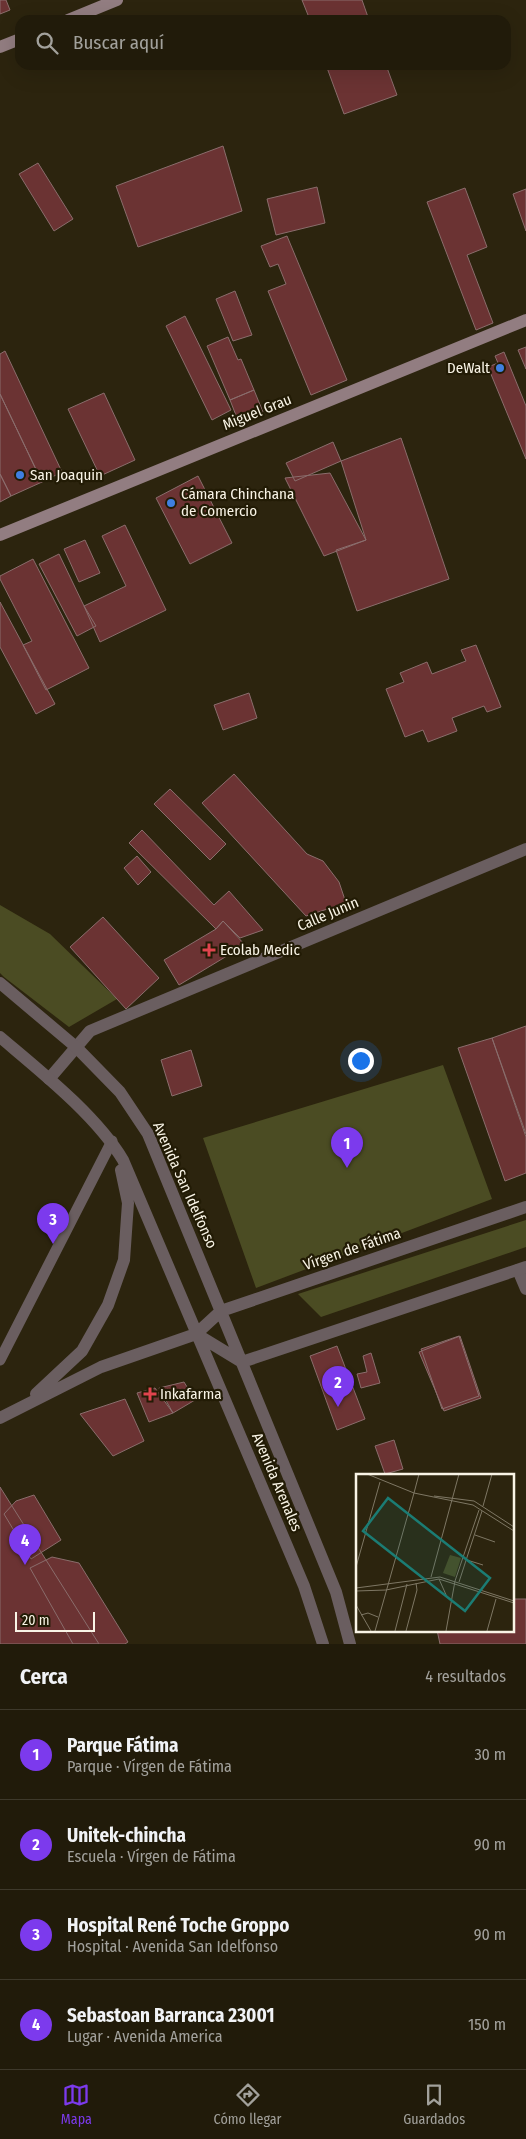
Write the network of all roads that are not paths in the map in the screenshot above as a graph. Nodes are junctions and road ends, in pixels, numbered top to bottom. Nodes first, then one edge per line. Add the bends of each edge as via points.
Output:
1 (117, 0) edge
2 (80, 15) edge
3 (15, 41) edge
4 (0, 48) edge
5 (526, 320) edge
6 (0, 535) edge
7 (526, 849) edge
8 (0, 983) edge
9 (0, 1037) edge
10 (76, 1047) junction
11 (49, 1079) junction
12 (115, 1146) junction
13 (526, 1206) edge
14 (522, 1268) edge
15 (526, 1289) edge
16 (221, 1311) junction
17 (196, 1334) junction
18 (0, 1360) edge
19 (242, 1362) junction
20 (25, 1404) junction
21 (0, 1418) edge
22 (323, 1644) edge
23 (350, 1644) edge

1 - 2 main road
3 - 4 main road
5 - 6 main road, Miguel Grau
7 - 10 street, Calle Junin via 90,1031
8 - 10 street, Avenida San Idelfonso
9 - 11 street
10 - 11 street, Calle Junin
10 - 16 street, Avenida San Idelfonso via 120,1092 148,1134
11 - 12 street
12 - 17 street
12 - 18 lane
12 - 20 street via 128,1203 124,1260 108,1306 82,1351
13 - 16 street, Vírgen de Fátima
14 - 15 street
14 - 19 street
16 - 17 street, Vírgen de Fátima
16 - 19 street, Avenida San Idelfonso
17 - 19 street
17 - 20 street, Vírgen de Fátima via 101,1367
17 - 22 street, Avenida Arenales via 304,1586
19 - 23 street, Avenida San Idelfonso via 336,1592
20 - 21 street

